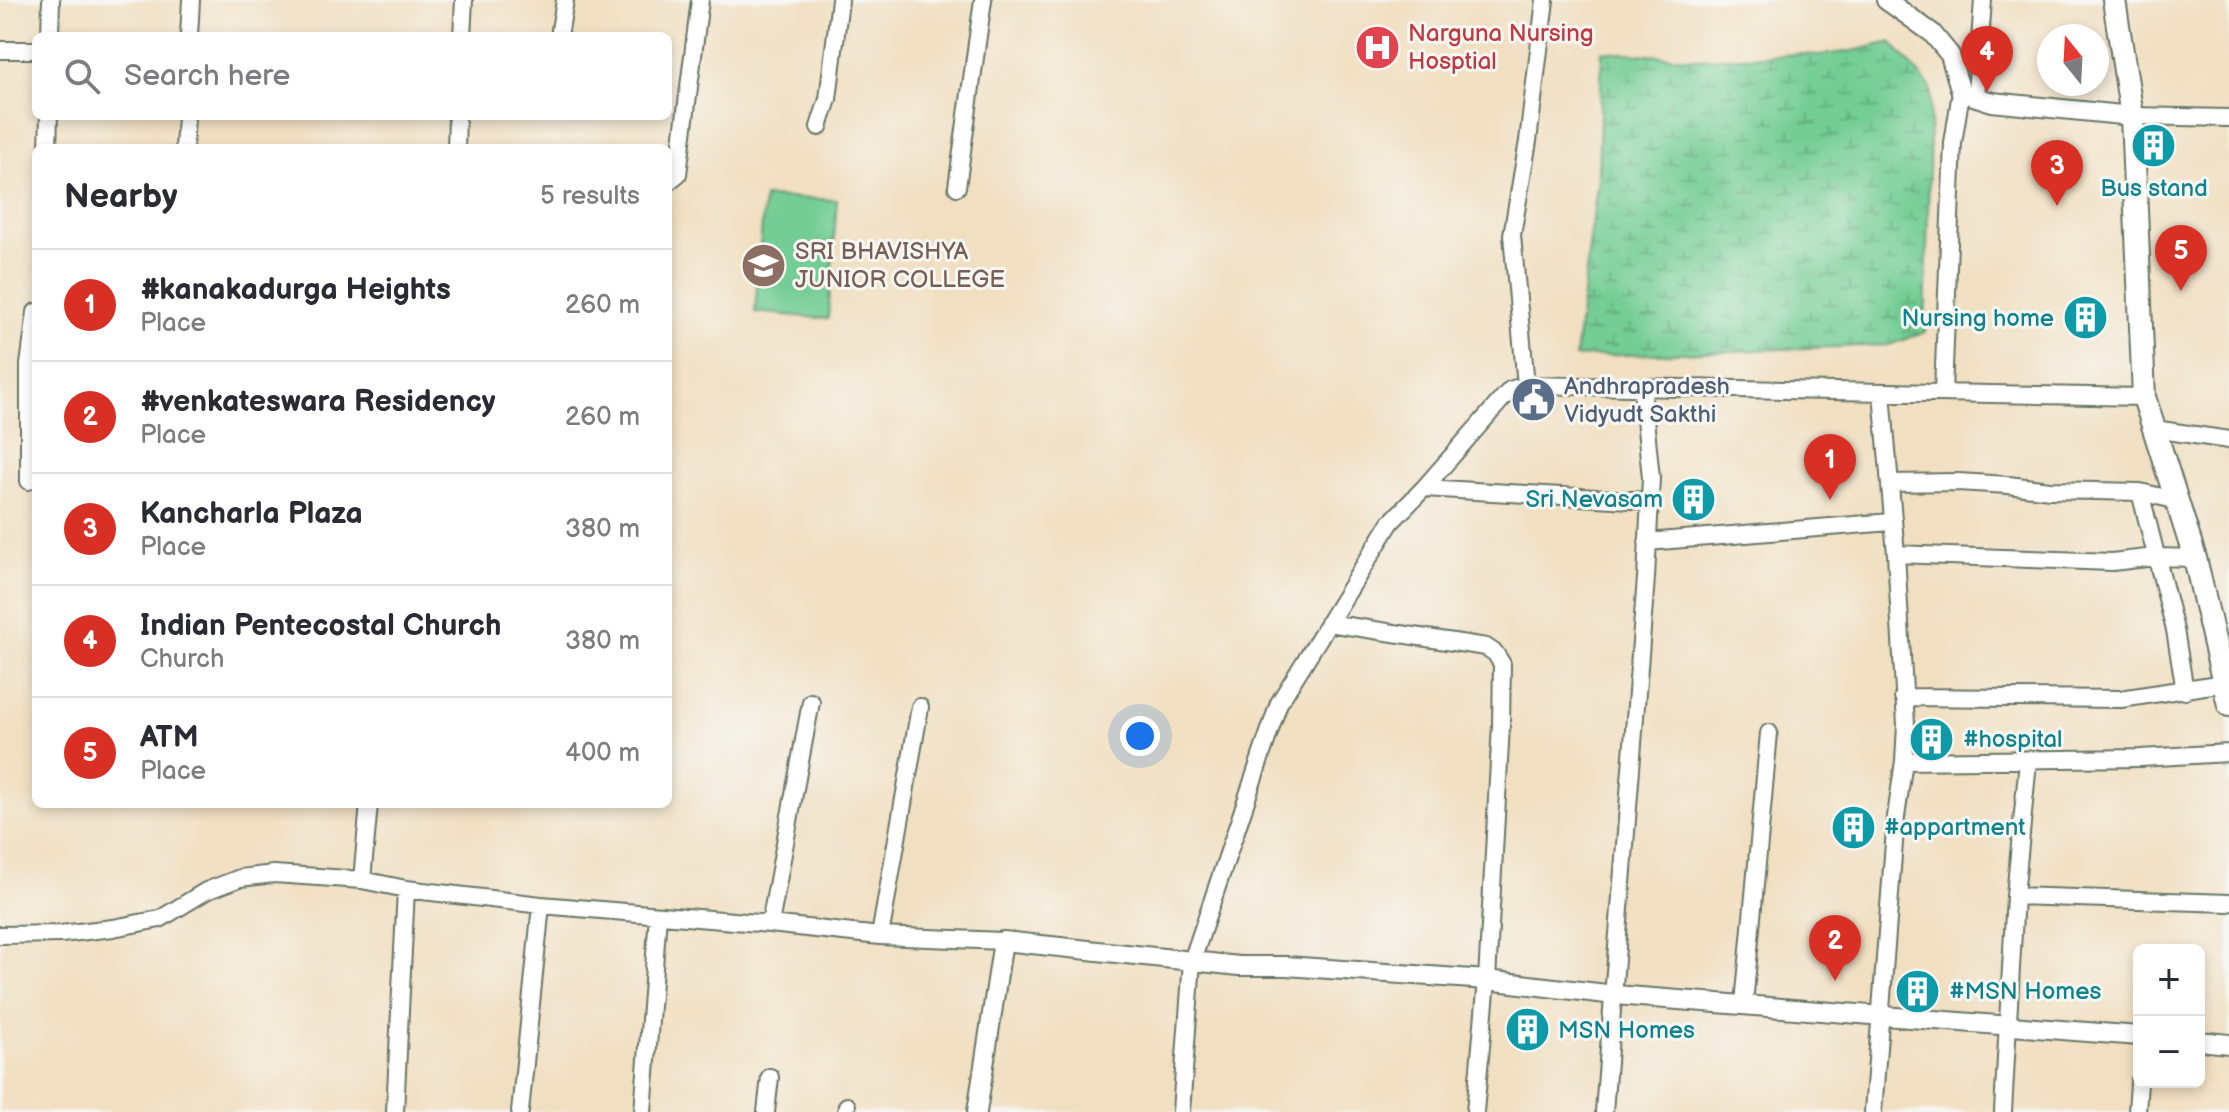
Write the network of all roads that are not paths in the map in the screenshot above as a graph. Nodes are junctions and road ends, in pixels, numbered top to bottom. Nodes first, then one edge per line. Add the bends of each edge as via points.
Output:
1 (51, 0) edge
2 (191, 0) edge
3 (464, 0) edge
4 (565, 0) edge
5 (700, 0) edge
6 (840, 0) edge
7 (983, 0) edge
8 (1545, 0) edge
9 (1886, 0) edge
10 (1983, 0) edge
11 (2114, 0) edge
12 (560, 30) dead end
13 (50, 32) edge
14 (189, 32) edge
15 (462, 32) edge
16 (0, 50) edge
17 (32, 50) edge
18 (1969, 94) junction
19 (2132, 116) junction
20 (2229, 118) edge
21 (49, 120) edge
22 (186, 120) edge
23 (457, 120) edge
24 (819, 127) dead end
25 (48, 144) edge
26 (184, 144) edge
27 (456, 144) edge
28 (672, 179) edge
29 (957, 187) dead end
30 (32, 342) edge
31 (1526, 385) junction
32 (1642, 389) junction
33 (1943, 392) junction
34 (1882, 393) junction
35 (2144, 397) junction
36 (2154, 429) junction
37 (2229, 440) edge
38 (29, 481) dead end
39 (1890, 483) junction
40 (1424, 488) junction
41 (2140, 492) junction
42 (1648, 501) junction
43 (2179, 501) junction
44 (1891, 522) junction
45 (1647, 542) junction
46 (1896, 554) junction
47 (2155, 557) junction
48 (2195, 558) junction
49 (1328, 623) junction
50 (2215, 693) edge
51 (1903, 697) junction
52 (811, 702) dead end
53 (920, 707) dead end
54 (1769, 733) dead end
55 (2229, 753) edge
56 (1904, 761) junction
57 (2028, 761) junction
58 (369, 808) edge
59 (362, 880) junction
60 (406, 889) junction
61 (2015, 896) junction
62 (2229, 903) edge
63 (541, 905) junction
64 (658, 915) junction
65 (770, 924) junction
66 (0, 935) edge
67 (880, 936) junction
68 (1003, 941) junction
69 (1192, 961) junction
70 (1487, 980) junction
71 (1615, 995) junction
72 (1744, 1004) junction
73 (1881, 1014) junction
74 (2008, 1027) junction
75 (2133, 1036) edge
76 (2205, 1042) edge
77 (2229, 1044) edge
78 (770, 1077) dead end
79 (2139, 1088) edge
80 (395, 1112) edge
81 (520, 1112) edge
82 (643, 1112) edge
83 (766, 1112) edge
84 (977, 1112) edge
85 (1181, 1112) edge
86 (1475, 1112) edge
87 (1604, 1112) edge
88 (1873, 1112) edge
89 (2003, 1112) edge
90 (2137, 1112) edge

1 - 13 street
2 - 14 street
3 - 15 street
4 - 12 street
5 - 28 street via 678,174
6 - 24 street via 828,99
7 - 29 street
8 - 31 street via 1512,235
9 - 18 street via 1932,33
10 - 18 street
11 - 19 main road
16 - 17 street
18 - 19 street via 1992,102
18 - 33 street via 1953,143
19 - 20 street
19 - 35 main road
21 - 25 street
22 - 26 street
23 - 27 street
30 - 38 street
31 - 32 street
31 - 40 street via 1497,402
32 - 34 street
32 - 42 street via 1651,478
33 - 34 street
33 - 35 street
34 - 39 street
35 - 36 main road
36 - 37 street
36 - 43 main road
39 - 41 street
39 - 44 street
40 - 42 street
40 - 49 street via 1391,522
41 - 43 street
41 - 47 street
42 - 45 street
43 - 48 main road
44 - 45 street
44 - 46 street
45 - 71 street
46 - 47 street via 2112,562
46 - 51 street
47 - 48 street
47 - 50 street via 2175,630
48 - 50 main road
49 - 69 street via 1279,703
49 - 70 street via 1486,647 1502,664
50 - 51 street via 2121,699
51 - 56 street
52 - 65 street
53 - 67 street
54 - 72 street
55 - 57 street
56 - 57 street
56 - 73 street
57 - 61 street
58 - 59 street
59 - 60 street
59 - 66 street via 274,874 240,878 160,919 61,934
60 - 63 street
60 - 80 street
61 - 62 street
61 - 74 street
63 - 64 street
63 - 81 street
64 - 65 street
64 - 82 street
65 - 67 street
67 - 68 street
68 - 69 street
68 - 84 street
69 - 70 street
69 - 85 street
70 - 71 street
70 - 86 street
71 - 72 street
71 - 87 street
72 - 73 street
73 - 74 street
73 - 88 street
74 - 75 street
74 - 89 street
76 - 77 street
78 - 83 street
79 - 90 street

